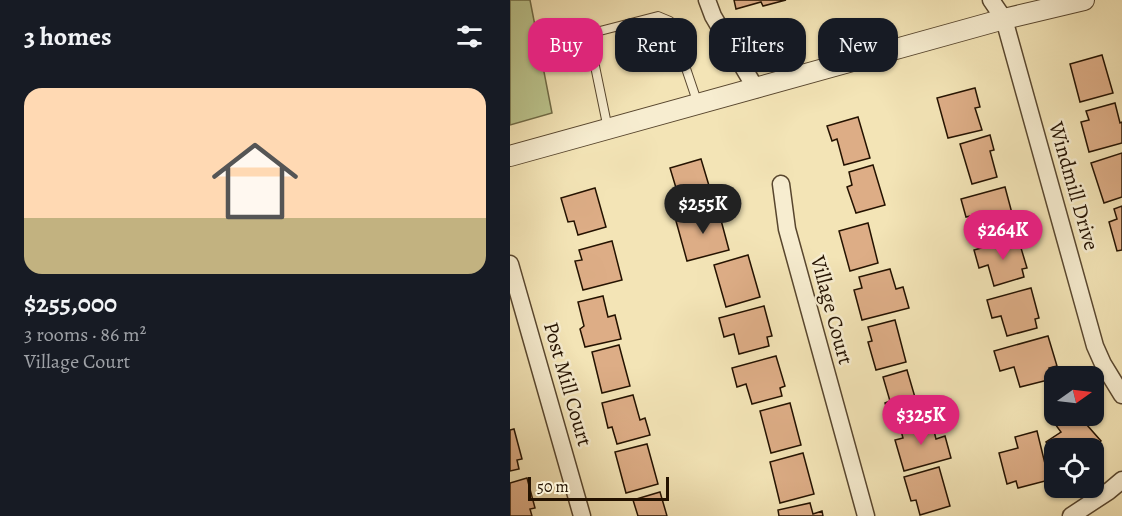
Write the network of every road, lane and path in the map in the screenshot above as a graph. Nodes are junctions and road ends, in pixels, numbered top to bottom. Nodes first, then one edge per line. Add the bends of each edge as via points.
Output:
1 (707, 0) edge
2 (990, 0) edge
3 (1084, 0) edge
4 (1006, 10) edge
5 (756, 89) junction
6 (698, 105) junction
7 (608, 129) junction
8 (510, 156) edge
9 (781, 184) dead end
10 (510, 264) edge
11 (1122, 395) edge
12 (1122, 480) edge
13 (582, 516) edge
14 (866, 516) edge
15 (1071, 516) edge

1 - 5 street
2 - 4 street, Windmill Drive
3 - 4 street
4 - 5 street
4 - 11 street, Windmill Drive via 1095,346
5 - 6 street
6 - 7 street
6 - 7 lane via 670,21 658,16 596,32 590,42
7 - 8 street
9 - 14 street, Village Court via 787,229
10 - 13 street, Post Mill Court
12 - 15 street

